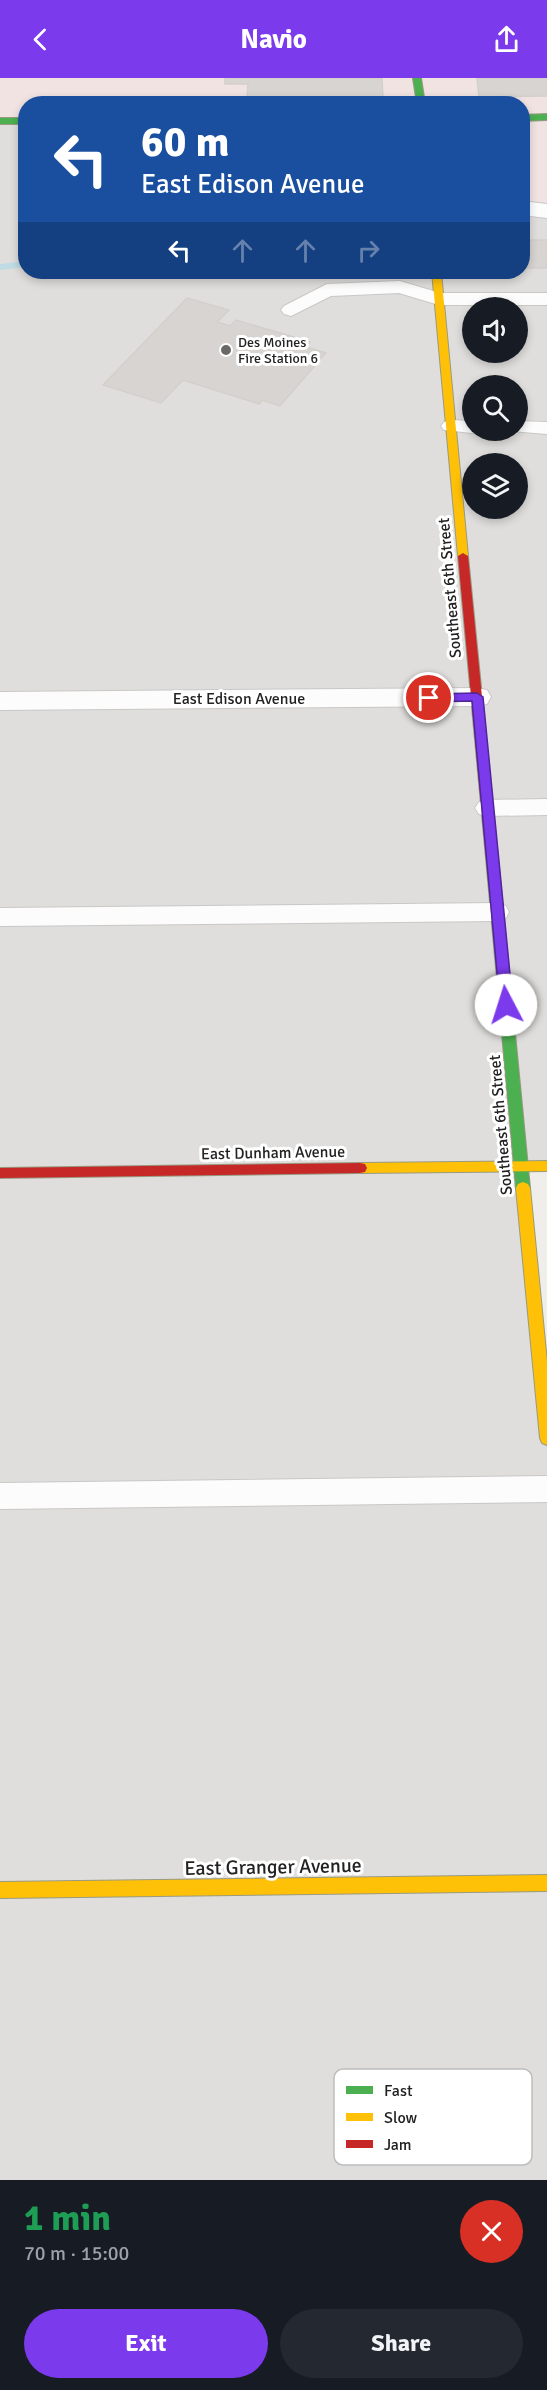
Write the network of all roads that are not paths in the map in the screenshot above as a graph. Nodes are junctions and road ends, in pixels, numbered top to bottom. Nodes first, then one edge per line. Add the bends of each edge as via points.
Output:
1 (417, 78) edge
2 (420, 96) edge
3 (547, 117) edge
4 (530, 118) edge
5 (0, 121) edge
6 (18, 121) edge
7 (530, 209) edge
8 (547, 211) edge
9 (437, 279) edge
10 (439, 298) junction
11 (547, 299) edge
12 (291, 310) dead end
13 (451, 426) junction
14 (462, 427) edge
15 (528, 427) edge
16 (547, 428) edge
17 (477, 697) junction
18 (0, 701) edge
19 (547, 807) edge
20 (487, 808) junction
21 (497, 912) junction
22 (0, 917) edge
23 (547, 1166) edge
24 (521, 1167) junction
25 (0, 1173) edge
26 (547, 1438) edge
27 (547, 1489) edge
28 (0, 1496) edge
29 (547, 1883) edge
30 (0, 1890) edge

1 - 2 main road
3 - 4 main road
5 - 6 main road
7 - 8 street
9 - 10 main road, Southeast 6th Street
10 - 11 lane
10 - 12 lane via 400,287 327,290
10 - 13 main road, Southeast 6th Street
13 - 14 lane
13 - 17 main road, Southeast 6th Street
15 - 16 lane
17 - 18 street, East Edison Avenue
17 - 20 main road, Southeast 6th Street
19 - 20 lane
20 - 21 main road, Southeast 6th Street
21 - 22 lane
21 - 24 main road, Southeast 6th Street
23 - 24 main road, East Dunham Avenue
24 - 25 main road, East Dunham Avenue
24 - 26 main road, Southeast 6th Street
27 - 28 lane
29 - 30 main road, East Granger Avenue

